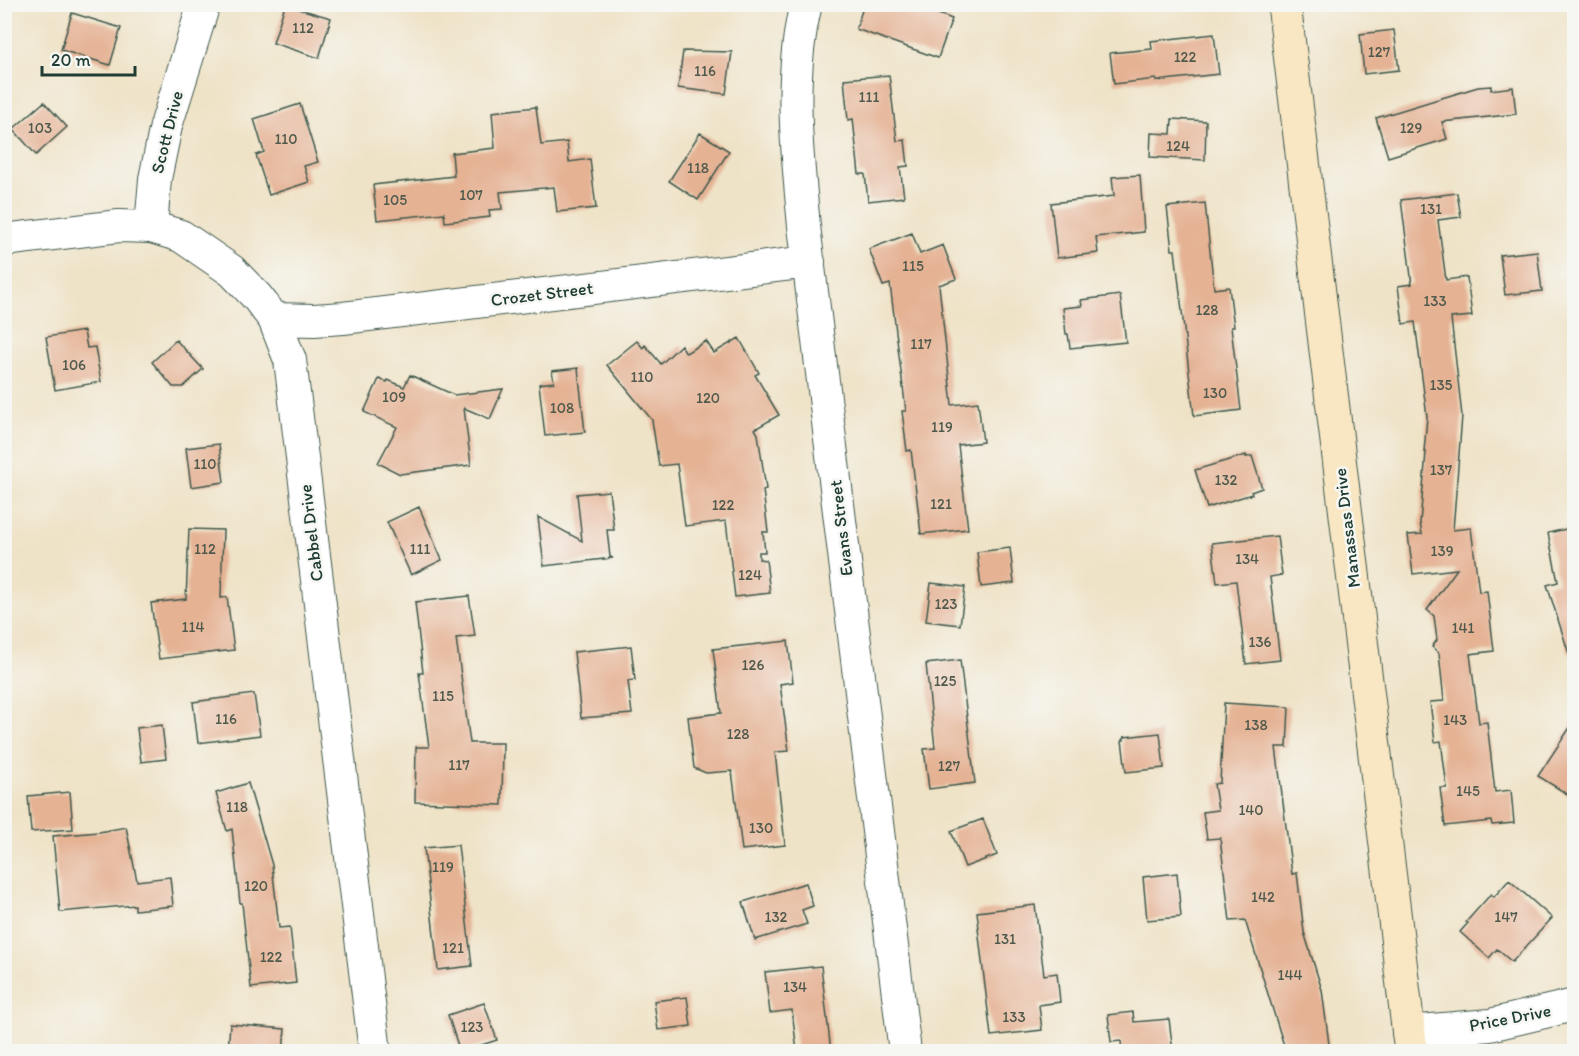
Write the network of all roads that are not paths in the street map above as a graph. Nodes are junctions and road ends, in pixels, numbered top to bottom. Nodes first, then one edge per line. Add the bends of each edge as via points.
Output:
1 (204, 4) edge
2 (806, 4) edge
3 (1284, 4) edge
4 (151, 227) junction
5 (4, 240) edge
6 (809, 262) junction
7 (274, 319) junction
8 (1575, 1005) edge
9 (1410, 1042) edge
10 (375, 1052) edge
11 (905, 1052) edge

1 - 4 street, Scott Drive via 166,126 155,179
2 - 6 street, Evans Street via 795,83 796,142
3 - 9 main road, Manassas Drive
4 - 5 street, Cabbel Drive via 119,226
4 - 7 street, Cabbel Drive via 181,236 232,271
6 - 7 street, Crozet Street via 343,318
6 - 11 street, Evans Street
7 - 10 street, Cabbel Drive via 290,360
8 - 9 street, Price Drive

